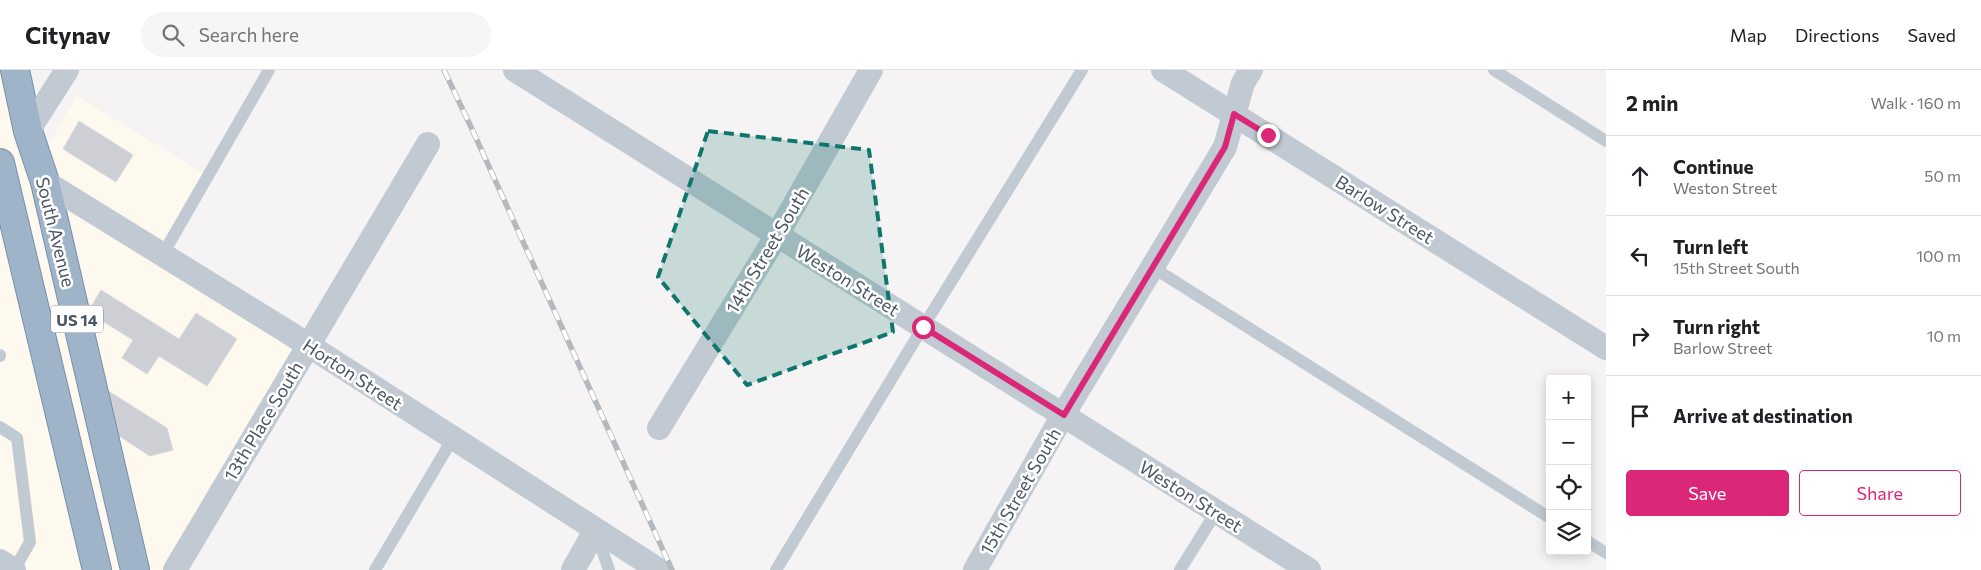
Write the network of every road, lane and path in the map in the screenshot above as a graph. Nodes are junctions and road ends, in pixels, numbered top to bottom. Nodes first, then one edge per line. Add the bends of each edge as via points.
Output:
1 (14, 70) edge
2 (67, 70) edge
3 (269, 70) edge
4 (515, 70) edge
5 (871, 70) edge
6 (1082, 70) edge
7 (1163, 70) edge
8 (1251, 70) edge
9 (1494, 70) edge
10 (1234, 114) junction
11 (28, 131) junction
12 (1606, 141) edge
13 (428, 144) dead end
14 (1, 174) edge
15 (45, 182) junction
16 (777, 235) junction
17 (163, 254) junction
18 (1152, 266) junction
19 (923, 327) junction
20 (308, 346) junction
21 (1606, 348) edge
22 (1064, 415) junction
23 (0, 428) edge
24 (659, 428) dead end
25 (452, 438) junction
26 (1216, 512) junction
27 (1546, 515) edge
28 (595, 531) junction
29 (1591, 544) edge
30 (1606, 553) edge
31 (0, 561) edge
32 (14, 570) edge
33 (97, 570) edge
34 (135, 570) edge
35 (175, 570) edge
36 (375, 570) edge
37 (572, 570) edge
38 (609, 570) edge
39 (659, 570) edge
40 (776, 570) edge
41 (975, 570) edge
42 (1180, 570) edge
43 (1309, 570) edge

1 - 11 highway, South Avenue / US 14
2 - 11 street
3 - 17 lane
4 - 16 street, Weston Street
5 - 16 street, 14th Street South
6 - 19 lane
7 - 10 street, Barlow Street
8 - 10 street, 15th Street South
9 - 12 lane
10 - 18 street, 15th Street South via 1225,147
10 - 21 street, Barlow Street
11 - 15 highway, South Avenue / US 14
13 - 20 street, 13th Place South
14 - 33 highway, South Avenue / US 14
15 - 17 street, Horton Street
15 - 34 highway, South Avenue / US 14
16 - 19 street, Weston Street
16 - 24 street, 14th Street South
17 - 20 street, Horton Street
18 - 22 street, 15th Street South
18 - 27 lane
19 - 22 street, Weston Street
19 - 40 lane
20 - 25 street, Horton Street
20 - 35 street, 13th Place South
22 - 26 street, Weston Street
22 - 41 street, 15th Street South
23 - 32 lane via 17,438 30,542
25 - 28 street, Horton Street
25 - 36 lane
26 - 42 lane
26 - 43 street, Weston Street
28 - 37 street
28 - 38 lane
28 - 39 street, Horton Street
29 - 30 lane
31 - 32 street

